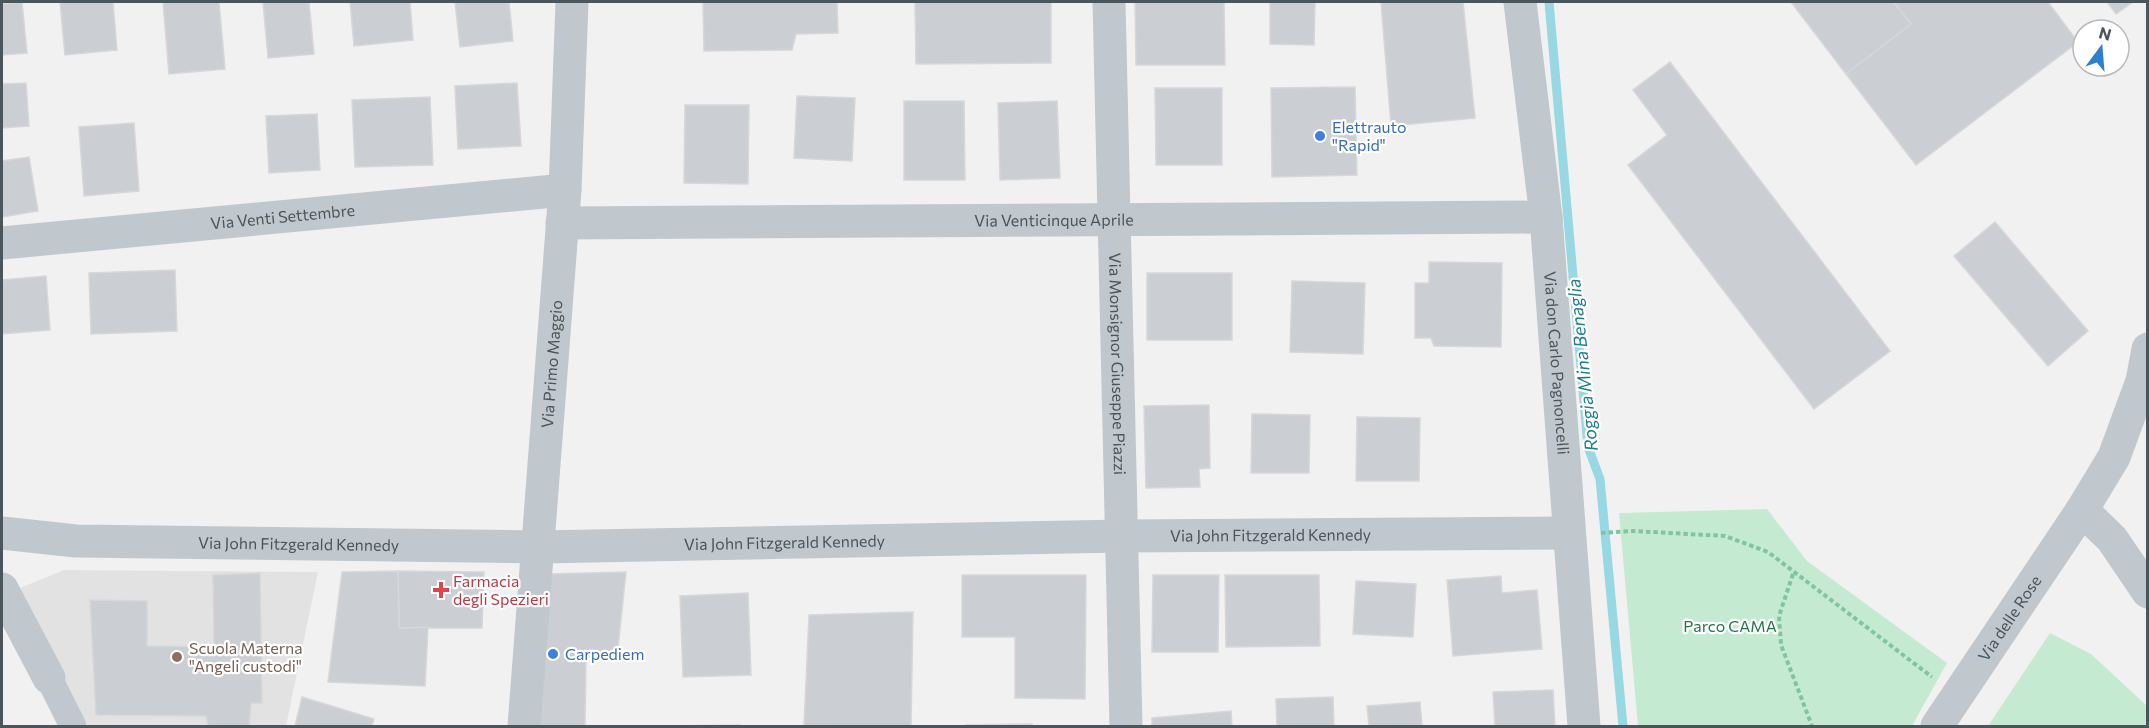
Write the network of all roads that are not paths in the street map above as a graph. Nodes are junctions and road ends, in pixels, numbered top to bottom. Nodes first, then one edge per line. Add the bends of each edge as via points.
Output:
1 (572, 2) edge
2 (1109, 2) edge
3 (1520, 2) edge
4 (565, 190) junction
5 (1546, 217) junction
6 (1114, 218) junction
7 (562, 223) junction
8 (2, 243) edge
9 (2148, 349) edge
10 (2082, 510) junction
11 (2, 533) edge
12 (1580, 533) junction
13 (1124, 536) junction
14 (540, 547) junction
15 (2, 589) edge
16 (2148, 592) edge
17 (49, 678) joint
18 (73, 726) edge
19 (524, 726) edge
20 (1126, 726) edge
21 (1584, 726) edge
22 (1937, 726) edge

1 - 4 street, Via Primo Maggio
2 - 6 street, Via Monsignor Giuseppe Piazzi
3 - 5 street, Via don Carlo Pagnoncelli
4 - 7 street, Via Primo Maggio
4 - 8 street, Via Venti Settembre
5 - 6 street, Via Venticinque Aprile
5 - 12 street, Via don Carlo Pagnoncelli
6 - 7 street, Via Venticinque Aprile
6 - 13 street, Via Monsignor Giuseppe Piazzi
7 - 14 street, Via Primo Maggio
9 - 10 street, Via delle Rose via 2142,381 2114,457
10 - 16 street via 2112,538
10 - 22 street, Via delle Rose
11 - 14 street, Via John Fitzgerald Kennedy via 76,541
12 - 13 street, Via John Fitzgerald Kennedy
12 - 21 street, Via don Carlo Pagnoncelli
13 - 14 street, Via John Fitzgerald Kennedy
13 - 20 street, Via Monsignor Giuseppe Piazzi
14 - 19 street, Via Primo Maggio
15 - 17 street
17 - 18 street

